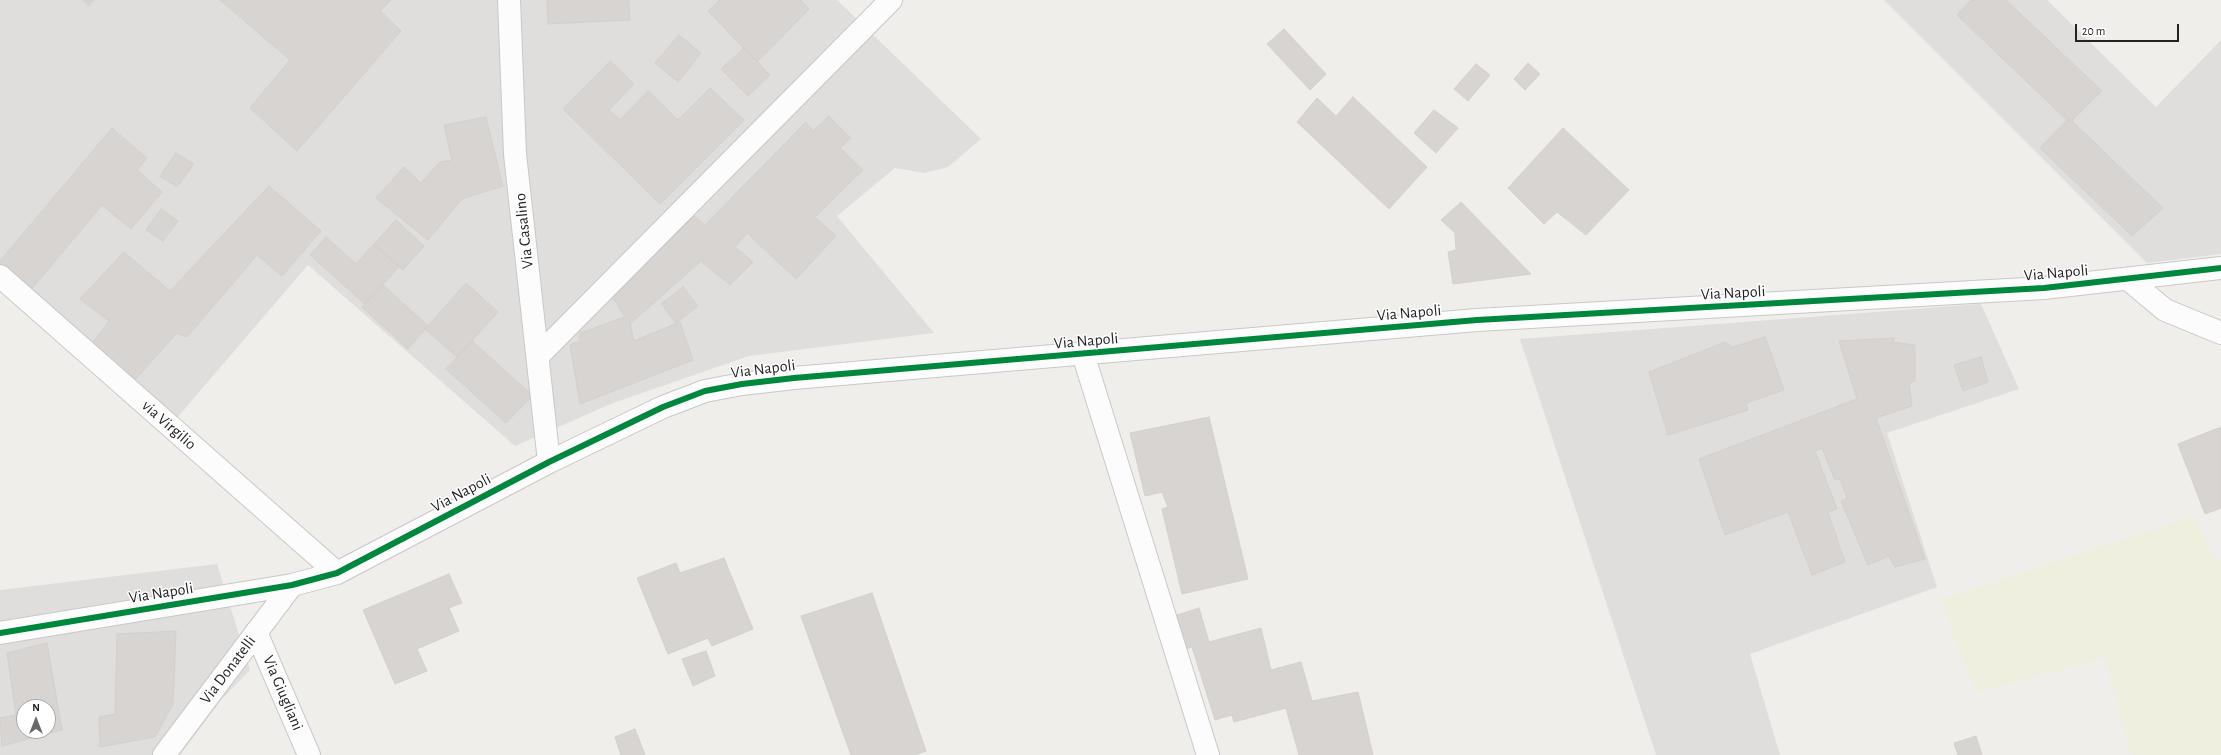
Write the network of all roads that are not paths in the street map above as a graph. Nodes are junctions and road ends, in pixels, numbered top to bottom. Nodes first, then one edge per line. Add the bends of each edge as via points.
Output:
1 (509, 0) edge
2 (891, 0) edge
3 (2221, 268) edge
4 (0, 276) edge
5 (2129, 280) junction
6 (2221, 333) edge
7 (1083, 354) junction
8 (538, 356) junction
9 (549, 462) junction
10 (337, 573) junction
11 (292, 585) junction
12 (256, 632) junction
13 (0, 633) edge
14 (164, 755) edge
15 (309, 755) edge
16 (1208, 755) edge

1 - 8 street, Via Casalino via 515,154
2 - 8 street
3 - 5 street, Via Napoli
4 - 10 street, via Virgilio
5 - 6 street via 2165,310
5 - 7 street, Via Napoli via 2044,288 1477,320
7 - 9 street, Via Napoli via 794,378 704,391 663,407
7 - 16 street
8 - 9 street, Via Casalino
9 - 10 street, Via Napoli
10 - 11 street, Via Napoli
11 - 12 street, Via Donatelli
11 - 13 street, Via Napoli
12 - 14 street, Via Donatelli
12 - 15 street, Via Giugliani

